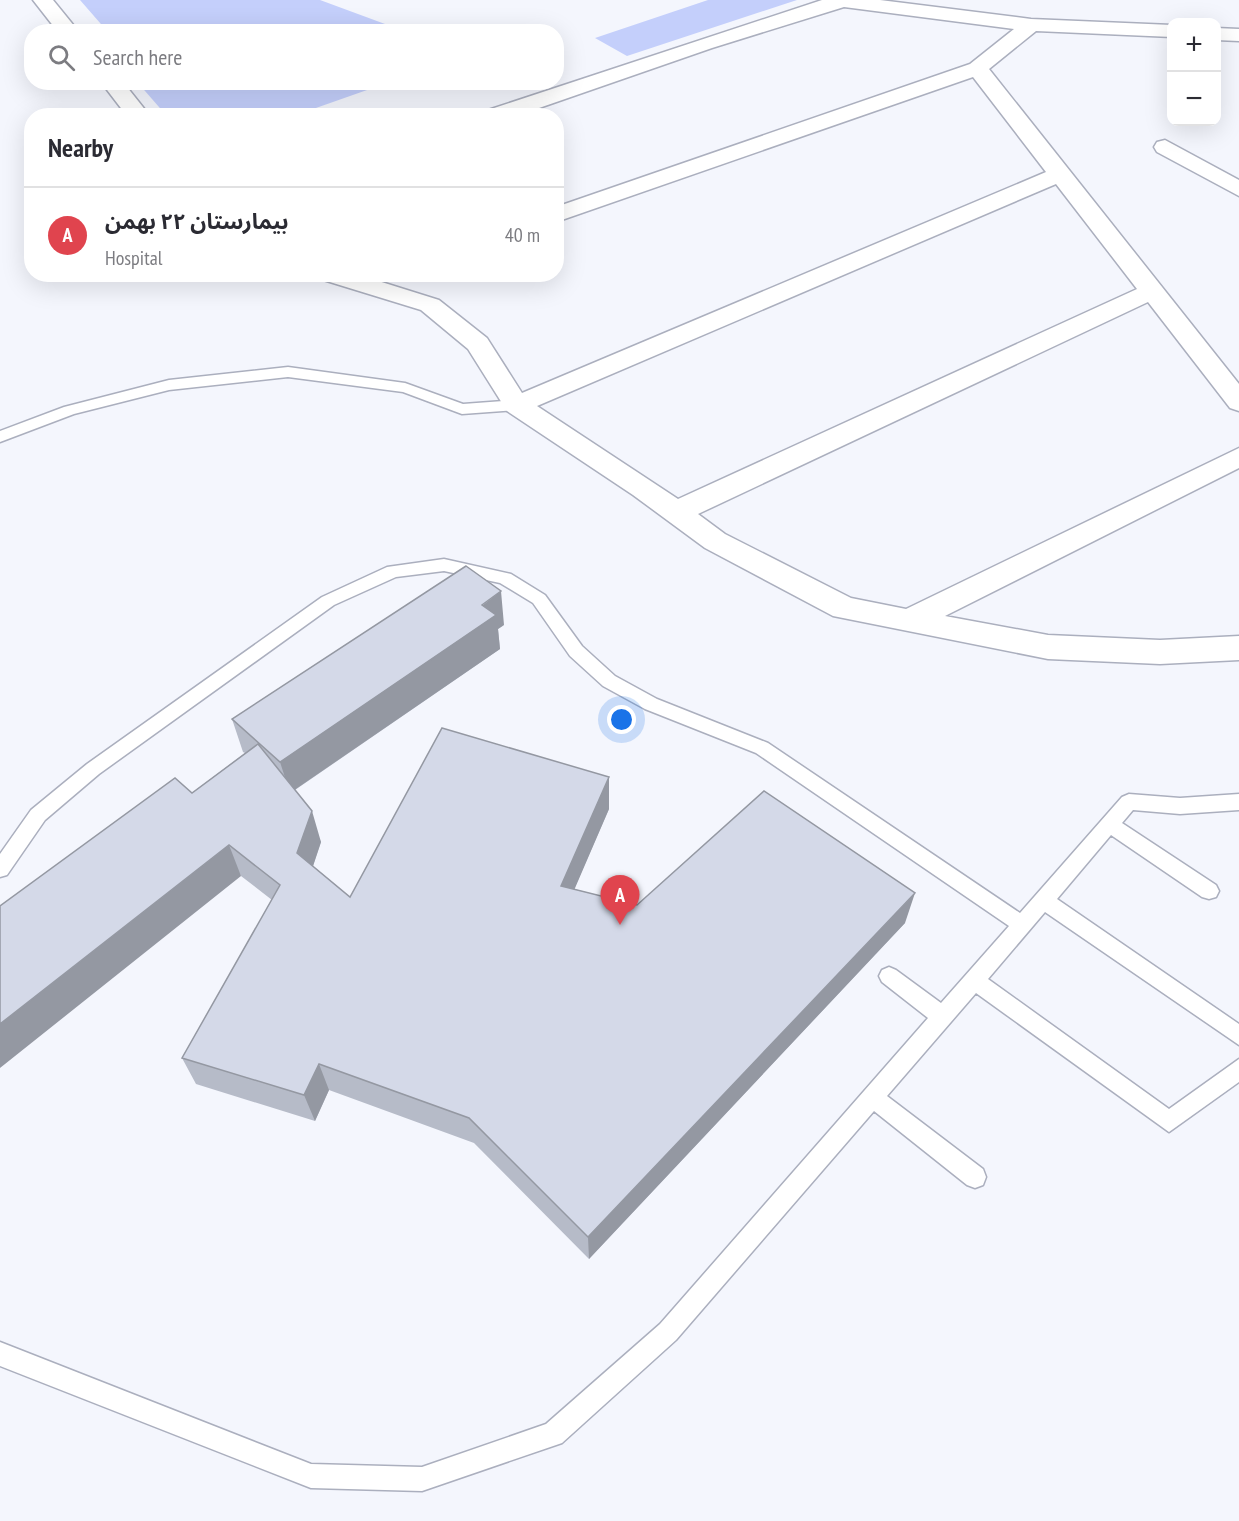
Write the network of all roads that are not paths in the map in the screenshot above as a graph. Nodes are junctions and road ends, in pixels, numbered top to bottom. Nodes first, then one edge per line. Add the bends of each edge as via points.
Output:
1 (43, 0) edge
2 (836, 1) edge
3 (62, 24) edge
4 (1031, 25) junction
5 (1167, 32) edge
6 (1221, 34) edge
7 (1239, 35) edge
8 (977, 68) junction
9 (118, 90) edge
10 (132, 108) edge
11 (517, 108) edge
12 (1165, 147) dead end
13 (1060, 174) junction
14 (1239, 189) edge
15 (564, 212) edge
16 (352, 282) edge
17 (384, 282) edge
18 (370, 288) junction
19 (1152, 291) junction
20 (1239, 402) edge
21 (516, 405) junction
22 (0, 437) edge
23 (1239, 457) edge
24 (676, 512) junction
25 (910, 620) junction
26 (1239, 648) edge
27 (1239, 802) edge
28 (1109, 824) junction
29 (0, 869) edge
30 (1209, 891) dead end
31 (1043, 900) junction
32 (1022, 925) junction
33 (889, 976) dead end
34 (974, 980) junction
35 (942, 1016) junction
36 (1239, 1036) edge
37 (1239, 1069) edge
38 (872, 1097) junction
39 (975, 1178) dead end
40 (0, 1354) edge

1 - 3 street
2 - 4 street
2 - 11 street
4 - 5 street
4 - 8 street
6 - 7 street
8 - 13 street
8 - 15 street
9 - 10 street
12 - 14 street
13 - 19 street
13 - 21 street
16 - 18 street
17 - 18 street
18 - 21 street via 430,305 438,311 478,344
19 - 20 street
19 - 24 street
21 - 22 lane via 462,409 405,388 288,372 169,385 69,410
21 - 24 street
23 - 25 street
24 - 25 street via 715,541 844,608
25 - 26 street via 1048,647 1160,652
27 - 28 lane via 1180,806 1129,802
28 - 30 lane
28 - 31 lane
29 - 32 lane via 38,815 93,769 328,601 393,571 444,565 506,578 538,599 576,651 609,681 651,704 762,748
31 - 32 lane
31 - 36 lane
32 - 34 lane
33 - 35 lane
34 - 35 lane
34 - 37 lane via 1169,1122
35 - 38 lane
38 - 39 lane
38 - 40 lane via 668,1332 553,1434 422,1479 311,1476

